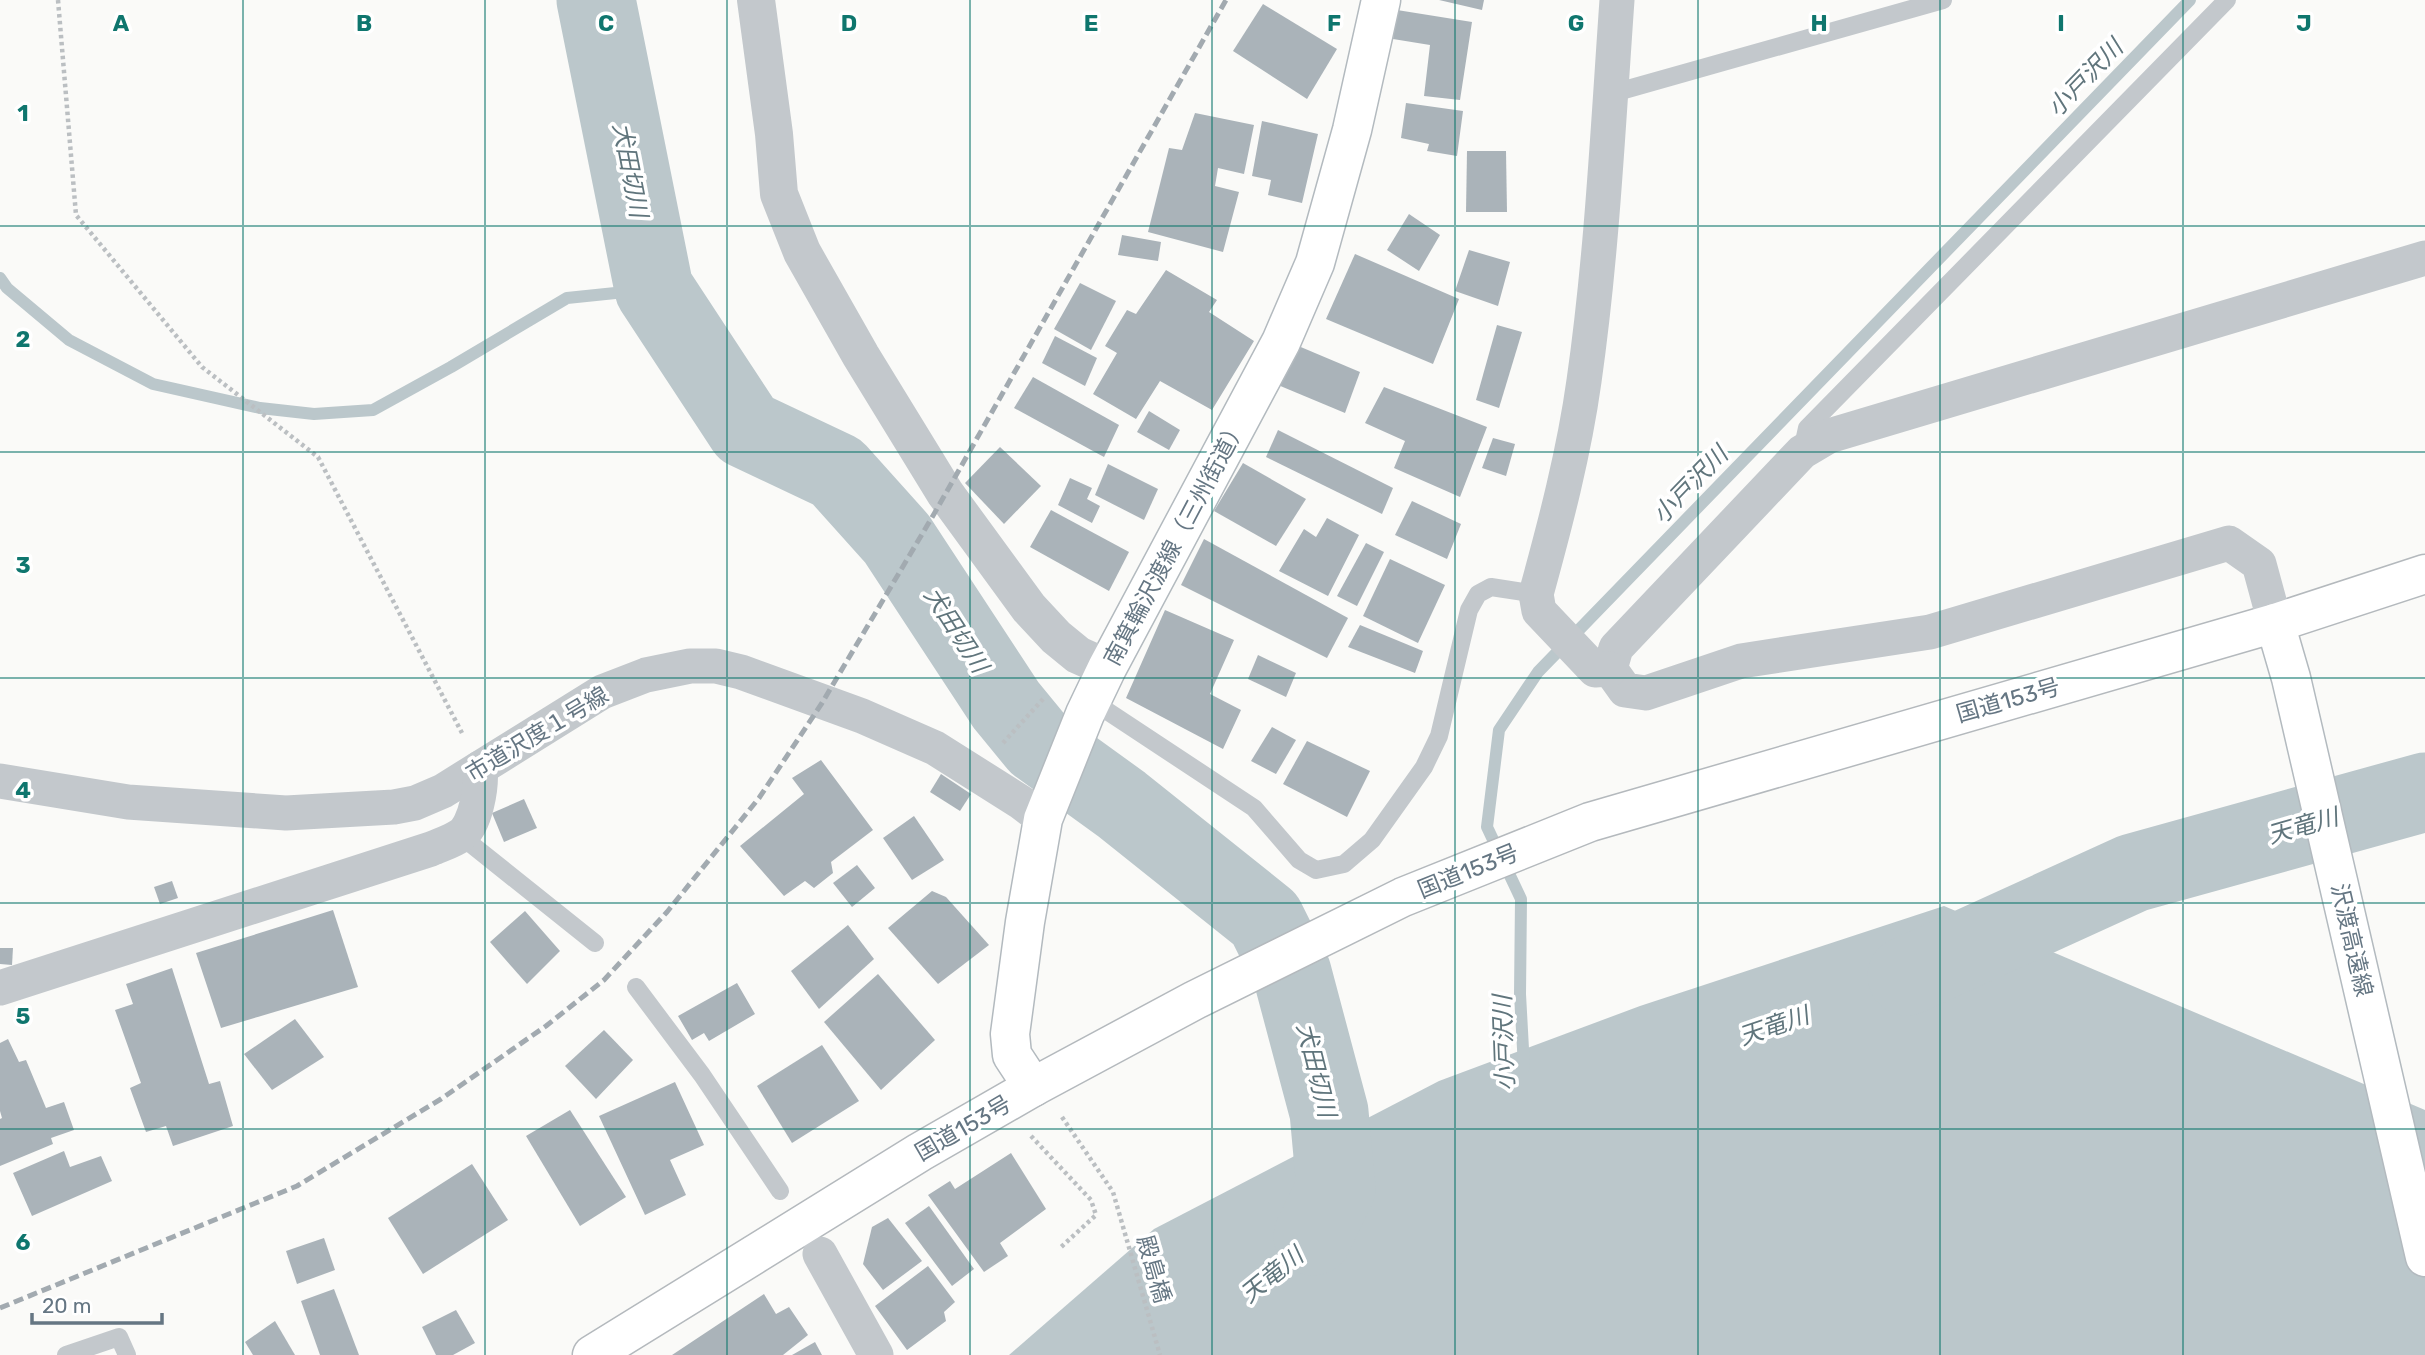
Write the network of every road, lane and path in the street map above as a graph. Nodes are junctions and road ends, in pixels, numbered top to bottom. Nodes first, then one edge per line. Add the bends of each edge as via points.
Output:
1 (58, 0) edge
2 (756, 0) edge
3 (1381, 0) edge
4 (1617, 0) edge
5 (1943, 0) edge
6 (2227, 0) edge
7 (1610, 94) junction
8 (2425, 258) edge
9 (1802, 452) junction
10 (2425, 574) edge
11 (1536, 594) junction
12 (2275, 623) junction
13 (1597, 665) junction
14 (1048, 694) dead end
15 (1095, 695) junction
16 (1002, 744) dead end
17 (480, 768) junction
18 (0, 781) edge
19 (1046, 810) junction
20 (461, 836) junction
21 (596, 943) dead end
22 (636, 987) dead end
23 (0, 988) edge
24 (1032, 1087) junction
25 (1060, 1114) dead end
26 (1028, 1133) dead end
27 (780, 1191) dead end
28 (1060, 1248) dead end
29 (820, 1254) dead end
30 (2425, 1257) edge
31 (66, 1355) edge
32 (127, 1355) edge
33 (592, 1355) edge
34 (876, 1355) edge
35 (1160, 1355) edge

1 - 17 path via 76,215 202,368 318,457
2 - 15 street via 779,194 802,252 945,493 1029,608 1078,655
3 - 15 main road, 南箕輪沢渡線（三州街道） via 1352,130 1315,263 1281,342
4 - 7 street
5 - 7 lane
6 - 9 lane via 1807,428
7 - 11 street via 1584,384
8 - 9 street via 1829,436
9 - 13 street
10 - 12 main road, 国道153号
11 - 13 street via 1539,611 1554,629
11 - 15 lane via 1491,587 1478,594 1469,610 1439,736 1424,767 1372,840 1344,864 1317,870 1299,860 1254,808
12 - 13 street via 2259,564 2229,543 1930,632 1741,661 1646,693 1625,690
12 - 24 main road, 国道153号 via 1590,822 1403,897
12 - 30 main road, 沢渡高遠線
14 - 16 path
15 - 19 main road, 南箕輪沢渡線（三州街道）
17 - 18 street, 市道沢度１号線 via 415,803 286,813 128,802
17 - 19 street, 市道沢度１号線 via 602,692 646,675 716,666 862,716 935,748 1022,803
17 - 20 street via 474,813
19 - 24 main road, 南箕輪沢渡線（三州街道） via 1010,1034 1012,1055
20 - 21 lane
20 - 23 street
22 - 27 lane
24 - 33 main road, 国道153号
25 - 35 path, 殿島橋 via 1113,1192
26 - 28 path via 1091,1200 1096,1214
29 - 34 street
31 - 32 lane via 119,1337

